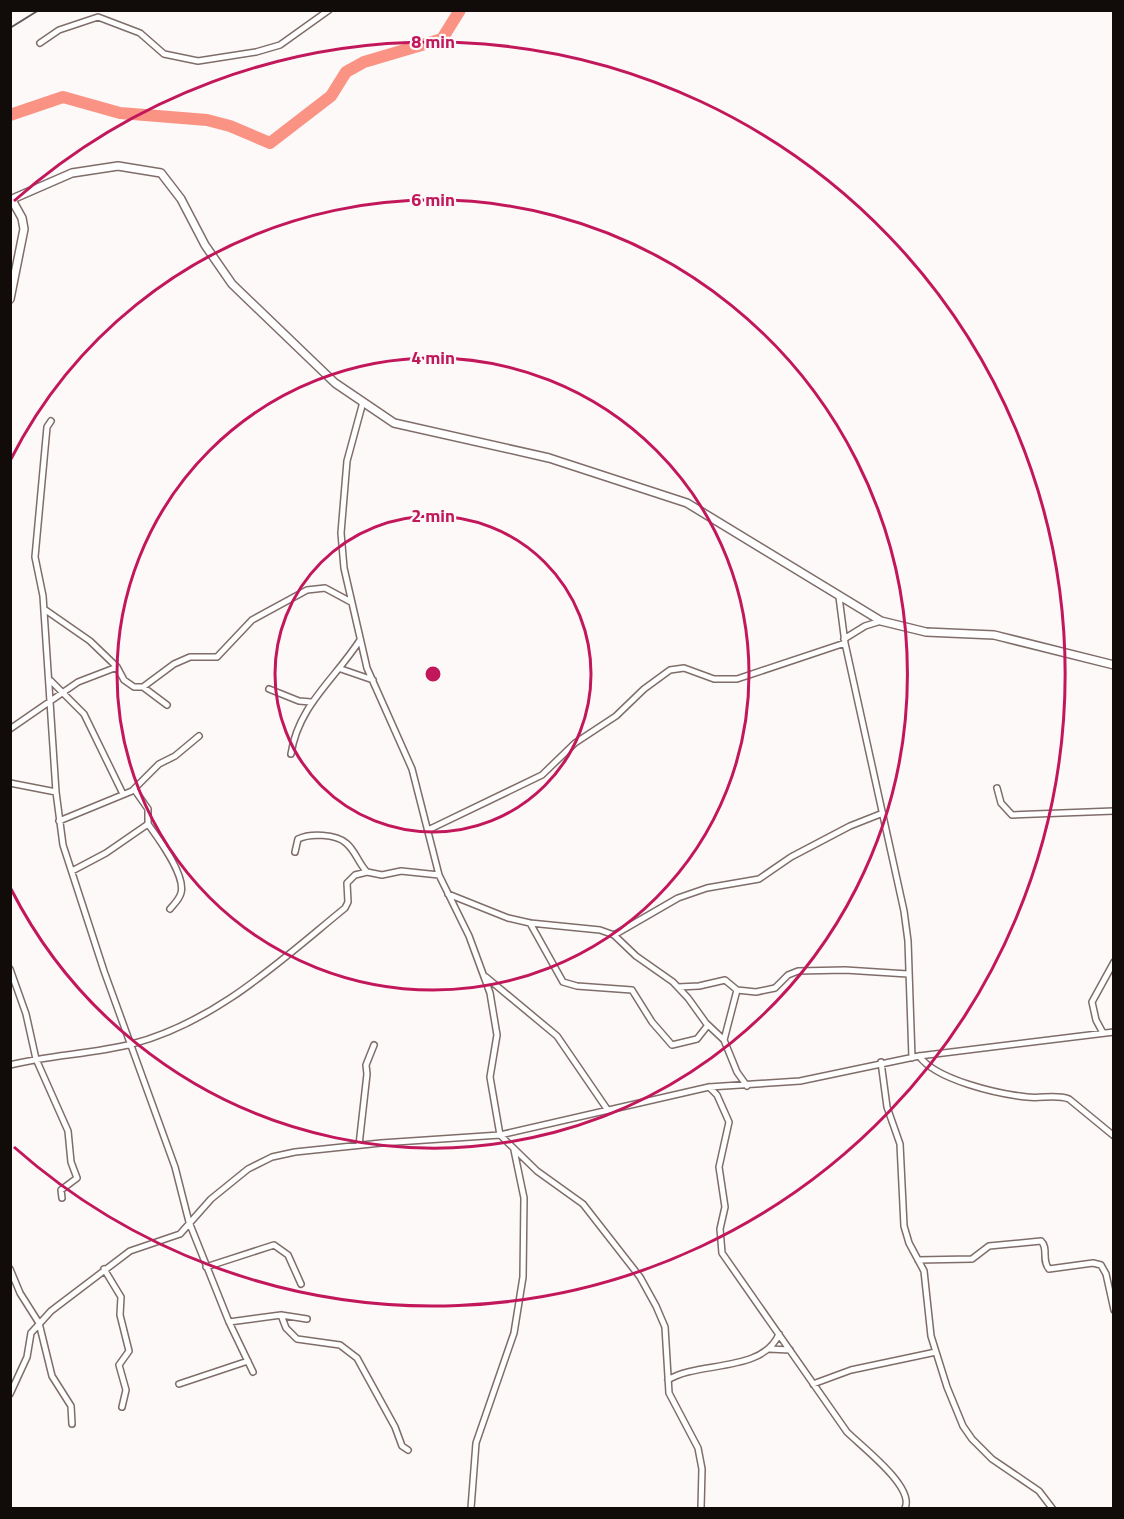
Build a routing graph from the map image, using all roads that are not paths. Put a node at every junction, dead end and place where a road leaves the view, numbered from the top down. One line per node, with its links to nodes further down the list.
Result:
1 (329, 10): 2 (street)
2 (40, 43)
3 (11, 200): 4 (street); 5 (street)
4 (10, 299)
5 (363, 402): 7 (street); 8 (street)
6 (51, 421): 9 (street)
7 (839, 597): 10 (street); 12 (street)
8 (351, 602): 11 (street); 18 (street)
9 (44, 609): 14 (street); 16 (street)
10 (882, 621): 12 (street); 13 (street)
11 (360, 640): 15 (street); 17 (street)
12 (845, 641): 33 (street); 36 (street)
13 (1113, 665)
14 (117, 667): 18 (street); 20 (street)
15 (341, 669): 17 (street); 21 (street)
16 (50, 679): 20 (street); 22 (street)
17 (374, 680): 36 (street)
18 (143, 687): 23 (street)
19 (269, 689): 21 (street)
20 (62, 695): 22 (street); 31 (street)
21 (311, 702): 26 (street)
22 (52, 703): 24 (street); 30 (street)
23 (167, 705)
24 (10, 729)
25 (199, 736): 29 (street)
26 (291, 754)
27 (12, 784): 30 (street)
28 (997, 788): 32 (street)
29 (134, 789): 31 (street); 35 (street)
30 (56, 792): 34 (street)
31 (123, 794): 34 (street)
32 (1113, 811)
33 (883, 813): 44 (street); 47 (street)
34 (59, 821): 38 (street)
35 (148, 824): 38 (street); 42 (street)
36 (428, 830): 40 (street)
37 (295, 852): 39 (street)
38 (72, 871): 55 (street)
39 (367, 872): 40 (street); 55 (street)
40 (439, 875): 41 (street)
41 (448, 894): 43 (street); 48 (street)
42 (170, 909)
43 (531, 923): 44 (street); 51 (street)
44 (614, 935): 49 (street)
45 (1113, 962): 53 (street)
46 (10, 969): 59 (street)
47 (908, 974): 50 (street); 58 (street)
48 (484, 976): 66 (street); 67 (street)
49 (678, 987): 50 (street); 51 (street)
50 (737, 990): 54 (street)
51 (708, 1025): 54 (street)
52 (1113, 1032): 53 (street)
53 (1103, 1034): 57 (street)
54 (724, 1040): 62 (street)
55 (130, 1044): 59 (street); 72 (street)
56 (374, 1045): 69 (street)
57 (920, 1056): 58 (street); 68 (street)
58 (912, 1058): 60 (street)
59 (36, 1059): 61 (street); 71 (street)
60 (881, 1062): 63 (street); 73 (street)
61 (10, 1065)
62 (737, 1072): 63 (street); 64 (street)
63 (747, 1086): 64 (street)
64 (731, 1087): 65 (street)
65 (709, 1088): 66 (street); 83 (street)
66 (607, 1109): 67 (street)
67 (500, 1135): 69 (street); 70 (street)
68 (1113, 1137)
69 (359, 1145): 72 (street)
70 (513, 1149): 88 (street); 99 (street)
71 (62, 1198)
72 (189, 1222): 74 (street); 76 (street)
73 (918, 1260): 78 (street); 86 (street)
74 (206, 1268): 77 (street); 81 (street)
75 (10, 1269): 82 (street)
76 (104, 1269): 82 (street); 95 (street)
77 (301, 1284)
78 (1113, 1310)
79 (281, 1315): 80 (street); 81 (street); 97 (street)
80 (307, 1319)
81 (229, 1322): 87 (street)
82 (39, 1323): 94 (street); 96 (street)
83 (779, 1334): 84 (street); 85 (street)
84 (768, 1349): 85 (street); 90 (street)
85 (790, 1350): 93 (street)
86 (936, 1352): 93 (street); 101 (street)
87 (248, 1361): 89 (street); 92 (street)
88 (668, 1370): 90 (street); 91 (street)
89 (253, 1372)
90 (676, 1374): 91 (street)
91 (668, 1380): 100 (street)
92 (179, 1384)
93 (813, 1384): 98 (street)
94 (10, 1394)
95 (122, 1407)
96 (72, 1424)
97 (408, 1450)
98 (906, 1508)
99 (471, 1509)
100 (701, 1509)
101 (1052, 1509)

